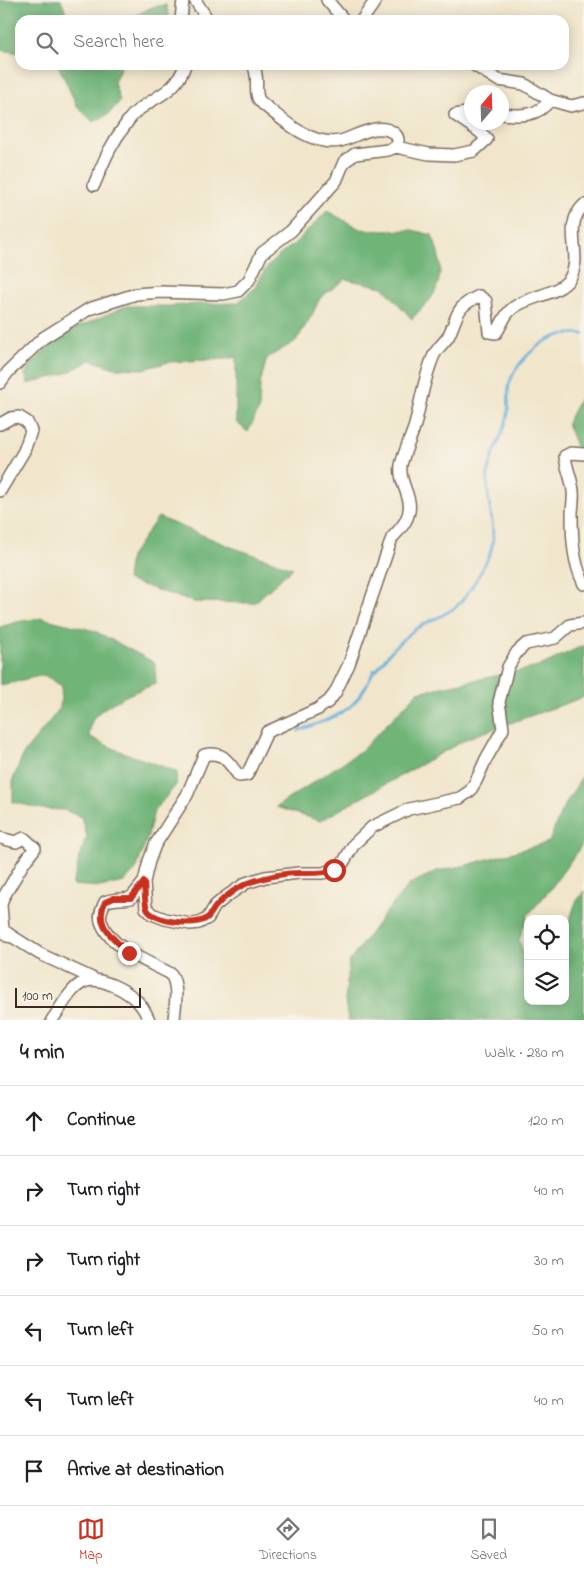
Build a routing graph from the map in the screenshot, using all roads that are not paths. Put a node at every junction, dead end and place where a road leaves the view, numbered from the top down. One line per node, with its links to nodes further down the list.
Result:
1 (183, 0): 5 (street)
2 (195, 0): 6 (street)
3 (327, 0): 7 (street)
4 (376, 0): 8 (street)
5 (181, 15)
6 (205, 15)
7 (340, 15)
8 (366, 15)
9 (184, 70): 19 (street)
10 (255, 70): 18 (street)
11 (482, 70): 12 (street)
12 (550, 100): 13 (street); 15 (street)
13 (584, 103)
14 (464, 113): 16 (street)
15 (509, 114)
16 (464, 121)
17 (477, 130): 18 (street)
18 (396, 147): 21 (street)
19 (94, 185)
20 (584, 205): 28 (street)
21 (0, 383)
22 (0, 424): 24 (street)
23 (584, 454): 25 (street)
24 (0, 491)
25 (584, 584)
26 (584, 622): 28 (street)
27 (0, 838): 30 (street)
28 (144, 882): 34 (street)
29 (0, 934): 30 (street)
30 (13, 938): 31 (street)
31 (94, 980): 32 (street); 33 (street)
32 (52, 1020)
33 (149, 1020)
34 (174, 1020)

